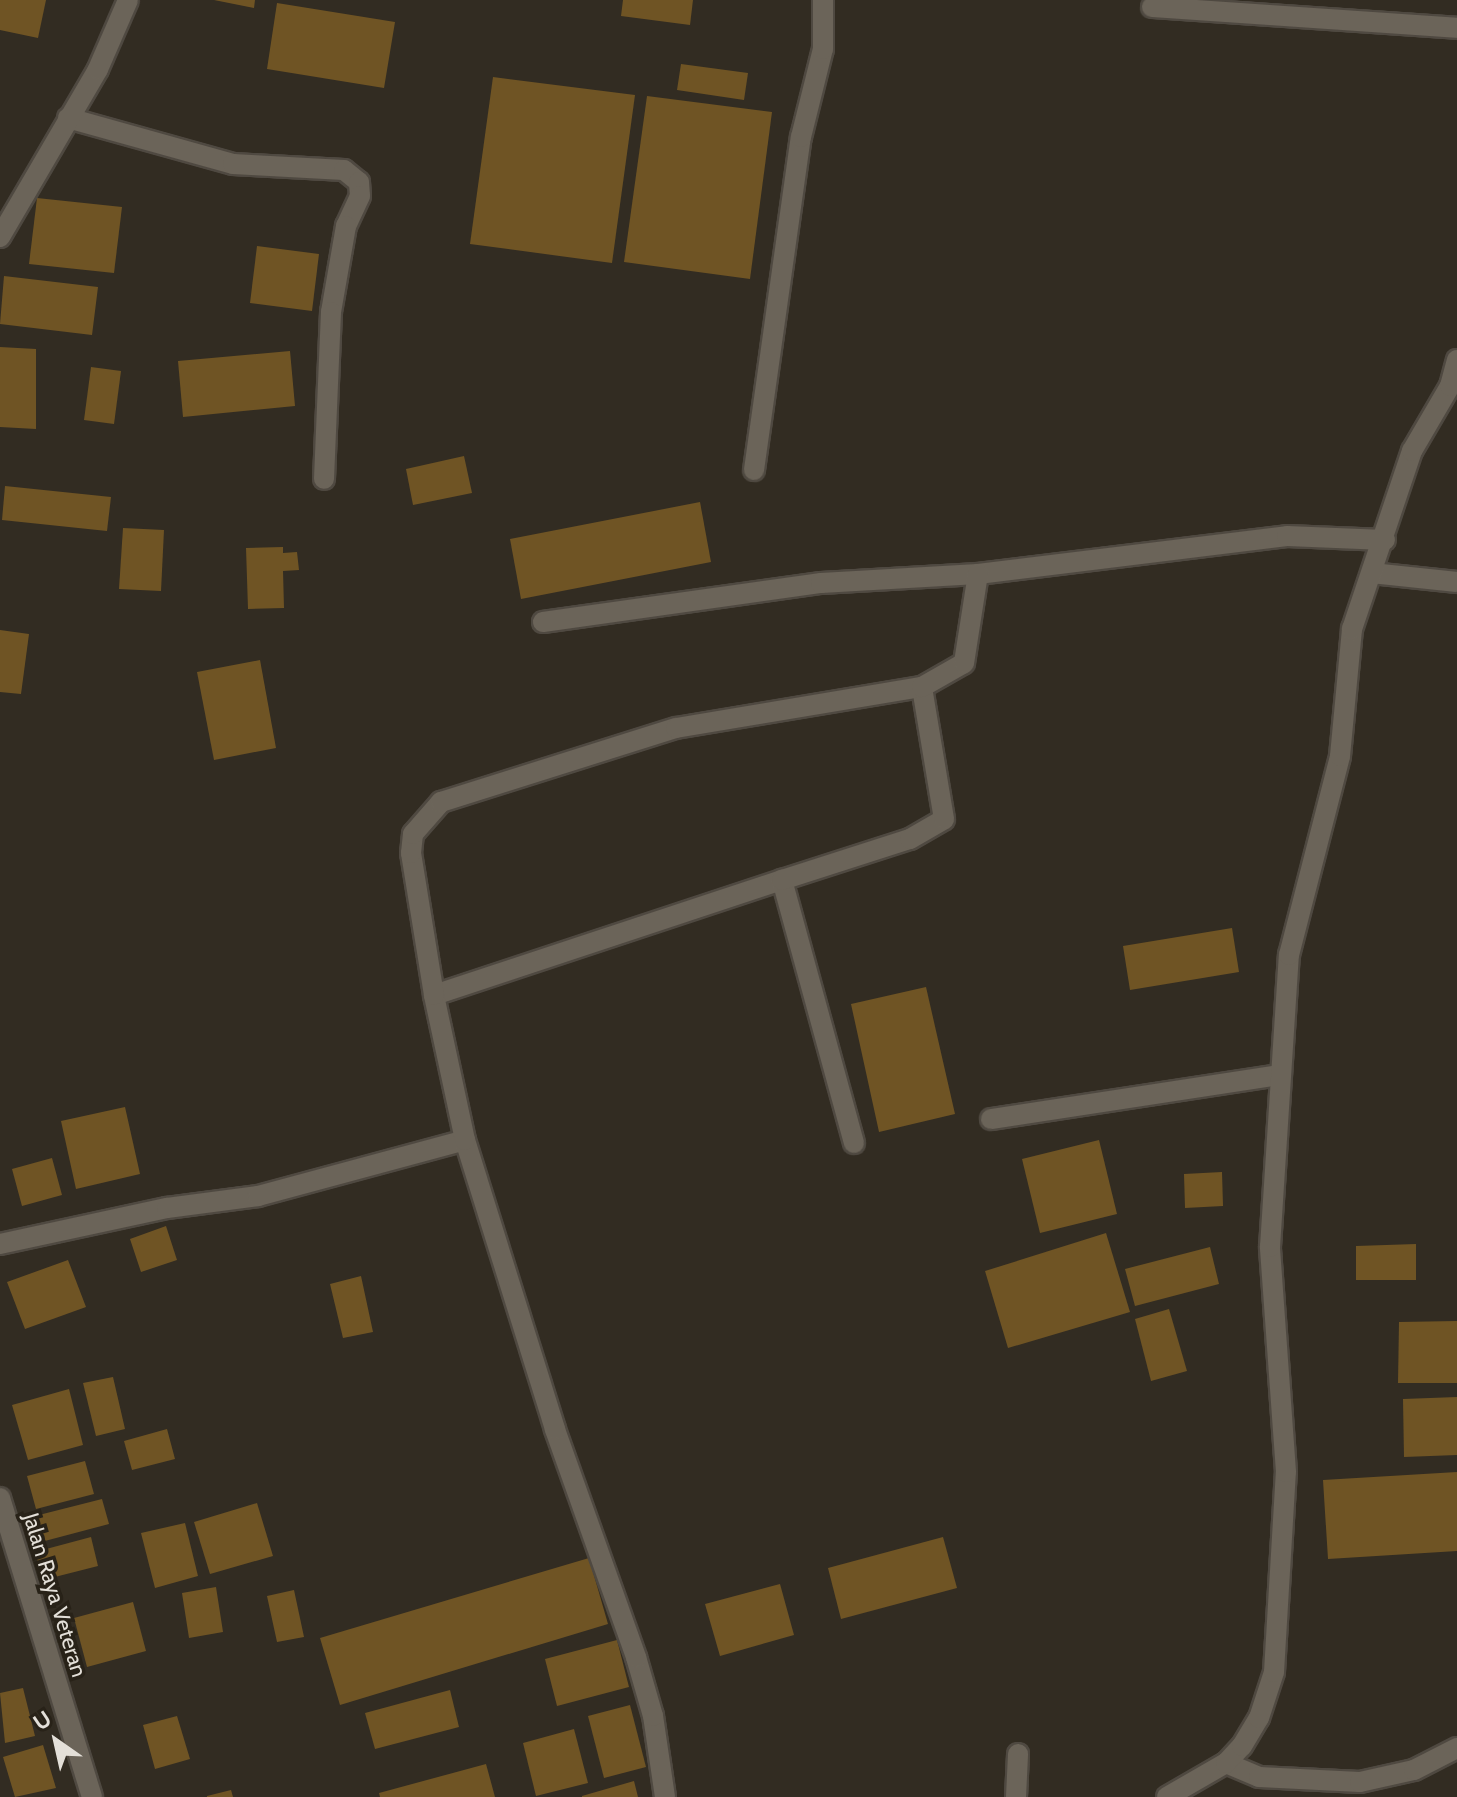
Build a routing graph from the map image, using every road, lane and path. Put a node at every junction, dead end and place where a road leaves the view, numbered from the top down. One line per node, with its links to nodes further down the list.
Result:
1 (128, 0): 5 (street)
2 (823, 0): 8 (street)
3 (1152, 7): 4 (street)
4 (1457, 28)
5 (68, 118): 6 (street); 9 (street)
6 (0, 237)
7 (1457, 360): 10 (street)
8 (754, 470)
9 (324, 479)
10 (1385, 540): 11 (street); 12 (street)
11 (1372, 573): 13 (street); 18 (street)
12 (978, 574): 14 (street); 15 (street)
13 (1457, 582)
14 (543, 622)
15 (922, 687): 16 (street); 17 (street)
16 (782, 880): 17 (street); 21 (street)
17 (434, 995): 20 (street)
18 (1269, 1077): 19 (street); 26 (street)
19 (991, 1119)
20 (465, 1140): 22 (street); 28 (street)
21 (854, 1143)
22 (0, 1244)
23 (0, 1498): 27 (street, Jalan Raya Veteran)
24 (1457, 1748): 26 (street)
25 (1018, 1754): 29 (street)
26 (1226, 1763): 30 (street)
27 (92, 1797)
28 (665, 1797)
29 (1016, 1797)
30 (1167, 1797)

